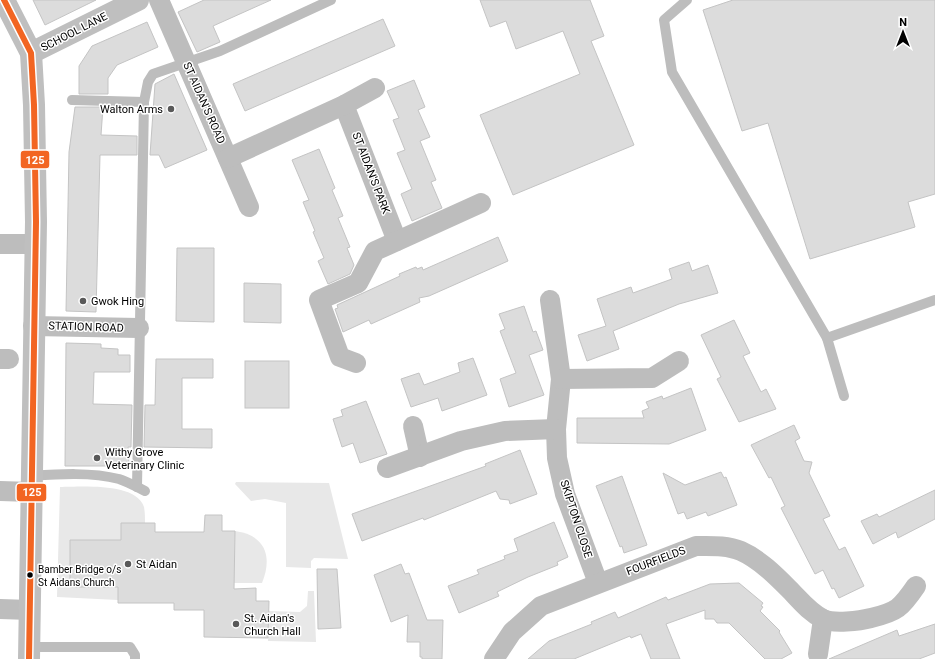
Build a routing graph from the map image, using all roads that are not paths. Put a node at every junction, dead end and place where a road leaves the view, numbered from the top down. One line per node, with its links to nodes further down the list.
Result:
1 (4, 0): 6 (main road)
2 (138, 0): 6 (main road, SCHOOL LANE)
3 (159, 0): 7 (street, ST AIDAN'S ROAD)
4 (331, 0): 7 (lane)
5 (687, 0): 22 (lane)
6 (31, 53): 17 (main road, STATION ROAD)
7 (186, 64): 10 (lane); 12 (street, ST AIDAN'S ROAD)
8 (375, 88): 11 (street)
9 (72, 100): 10 (lane)
10 (144, 102): 21 (lane)
11 (344, 105): 12 (street); 15 (street, ST AIDAN'S PARK)
12 (228, 158): 14 (street, ST AIDAN'S ROAD)
13 (481, 203): 15 (street)
14 (249, 207)
15 (397, 241): 24 (street)
16 (0, 244): 17 (street)
17 (35, 244): 20 (main road, STATION ROAD)
18 (550, 300): 25 (street, SKIPTON CLOSE)
19 (935, 300): 22 (lane)
20 (33, 326): 21 (street, STATION ROAD); 31 (main road, STATION ROAD)
21 (139, 328): 31 (lane)
22 (827, 338): 26 (lane)
23 (679, 361): 25 (street)
24 (356, 363)
25 (561, 379): 28 (street, SKIPTON CLOSE)
26 (844, 396)
27 (413, 426): 29 (street)
28 (556, 429): 29 (street); 33 (street, SKIPTON CLOSE)
29 (420, 457): 30 (street)
30 (387, 468)
31 (31, 484): 32 (street); 36 (main road, STATION ROAD)
32 (0, 491)
33 (598, 583): 37 (street, FOURFIELDS); 41 (street, FOURFIELDS)
34 (916, 586): 37 (street, FOURFIELDS)
35 (0, 609): 36 (street)
36 (30, 610): 38 (main road, STATION ROAD)
37 (824, 619): 39 (street)
38 (29, 653): 40 (lane)
39 (818, 654)
40 (135, 659)
41 (494, 659)

